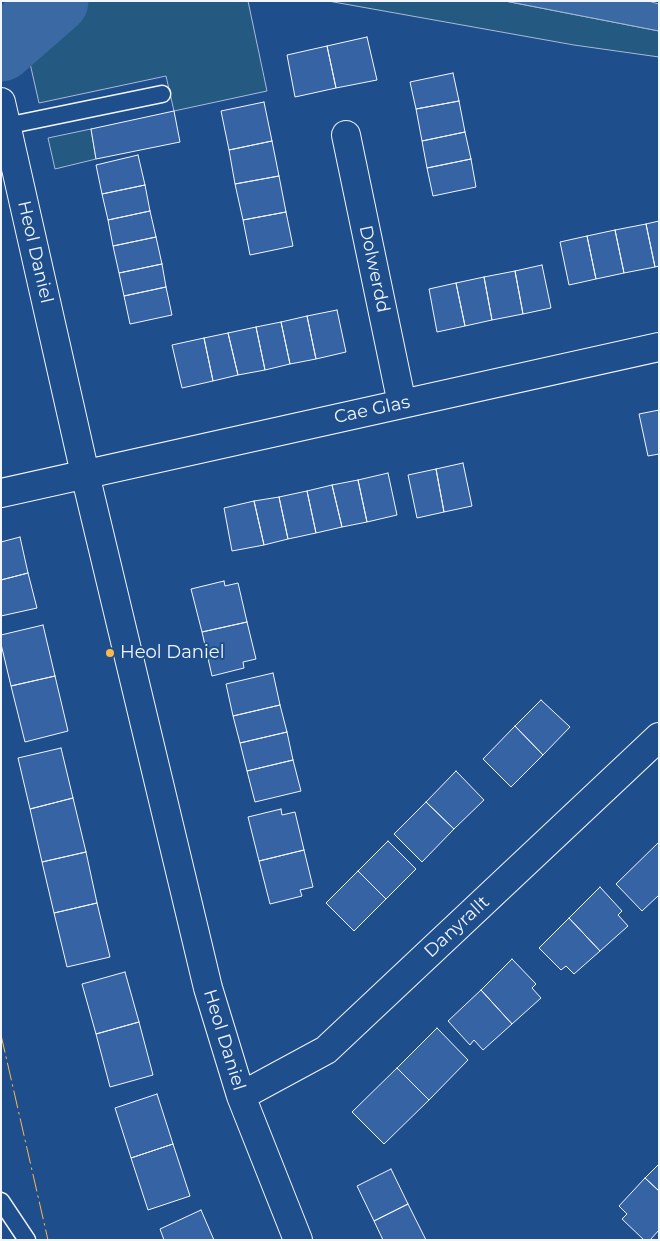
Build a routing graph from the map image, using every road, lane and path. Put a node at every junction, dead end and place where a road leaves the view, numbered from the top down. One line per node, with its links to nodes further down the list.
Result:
1 (162, 94): 2 (lane)
2 (4, 114): 6 (street, Heol Daniel)
3 (346, 135): 5 (street, Dolwerdd)
4 (659, 347): 5 (street, Cae Glas)
5 (402, 404): 6 (street, Cae Glas)
6 (85, 474): 7 (street, Cae Glas); 9 (street, Heol Daniel)
7 (1, 493)
8 (659, 738): 9 (street, Danyrallt)
9 (241, 1096): 12 (street, Heol Daniel)
10 (1, 1201): 11 (lane)
11 (27, 1240)
12 (298, 1240)

